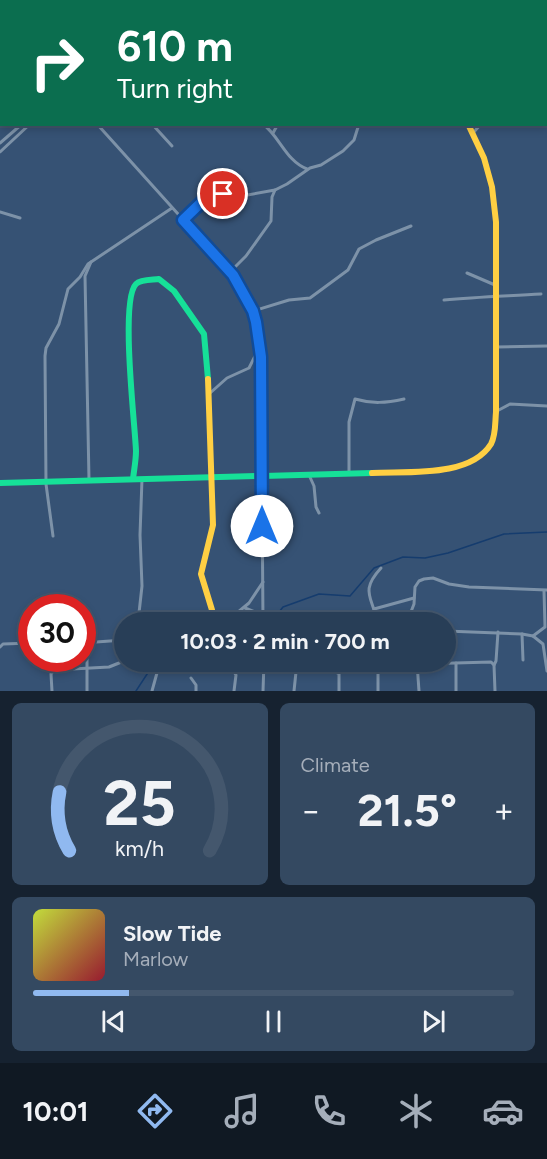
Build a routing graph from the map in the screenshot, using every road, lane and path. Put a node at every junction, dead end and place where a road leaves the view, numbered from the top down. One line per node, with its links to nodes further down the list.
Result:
1 (20, 126): 12 (street)
2 (28, 126): 14 (street)
3 (99, 126): 17 (street)
4 (154, 126): 13 (street)
5 (265, 126): 10 (street)
6 (277, 126): 10 (street)
7 (358, 126): 15 (street)
8 (469, 126): 11 (street)
9 (479, 126): 11 (street)
10 (273, 133): 15 (street)
11 (473, 133): 25 (street)
12 (0, 143)
13 (172, 146)
14 (0, 152)
15 (308, 170): 16 (street)
16 (275, 190): 20 (street); 24 (street)
17 (172, 208): 20 (street); 22 (street)
18 (0, 212): 19 (street)
19 (20, 218)
20 (183, 220): 24 (street)
21 (411, 226): 29 (street)
22 (92, 262): 43 (street); 44 (street)
23 (467, 273): 25 (street)
24 (233, 275): 29 (street)
25 (495, 285): 27 (street)
26 (541, 294): 27 (street)
27 (496, 295): 28 (street); 32 (street)
28 (444, 300)
29 (253, 311): 30 (street)
30 (260, 345): 33 (street); 39 (street)
31 (547, 346): 32 (street)
32 (496, 347): 36 (street)
33 (209, 394): 40 (street); 41 (street)
34 (404, 399): 37 (street)
35 (547, 406): 36 (street)
36 (496, 412): 37 (street)
37 (349, 473): 38 (street)
38 (309, 475): 39 (street); 46 (street)
39 (262, 476): 40 (street); 49 (street)
40 (212, 478): 42 (street); 55 (street)
41 (133, 479): 42 (street); 43 (street)
42 (142, 479): 54 (street)
43 (89, 480): 44 (street)
44 (46, 481): 45 (street); 47 (street)
45 (0, 483)
46 (319, 513)
47 (53, 536)
48 (381, 568): 53 (street)
49 (263, 582): 52 (street); 58 (street)
50 (546, 590): 51 (street); 64 (street)
51 (414, 598): 53 (street); 60 (street)
52 (245, 608): 56 (street); 57 (street)
53 (374, 609): 59 (street)
54 (139, 612)
55 (212, 612)
56 (240, 612)
57 (255, 612)
58 (263, 612)
59 (375, 612)
60 (410, 612)
61 (456, 632): 62 (street)
62 (498, 632): 63 (street); 71 (street)
63 (522, 634): 64 (street); 69 (street)
64 (533, 636): 74 (street)
65 (114, 641): 66 (street)
66 (96, 642)
67 (18, 644): 68 (street)
68 (0, 648)
69 (523, 660)
70 (456, 663): 71 (street)
71 (494, 664): 96 (street)
72 (114, 665): 73 (street)
73 (96, 668)
74 (547, 671)
75 (52, 672): 85 (street)
76 (88, 672): 86 (street)
77 (157, 672): 87 (street)
78 (234, 672): 89 (street)
79 (264, 672): 90 (street)
80 (378, 672): 93 (street)
81 (417, 672): 94 (street)
82 (456, 672): 95 (street)
83 (338, 673): 91 (street); 92 (street)
84 (191, 678): 88 (street)
85 (52, 691)
86 (87, 691)
87 (152, 691)
88 (196, 691)
89 (234, 691)
90 (263, 691)
91 (294, 691)
92 (339, 691)
93 (378, 691)
94 (418, 691)
95 (456, 691)
96 (495, 691)

